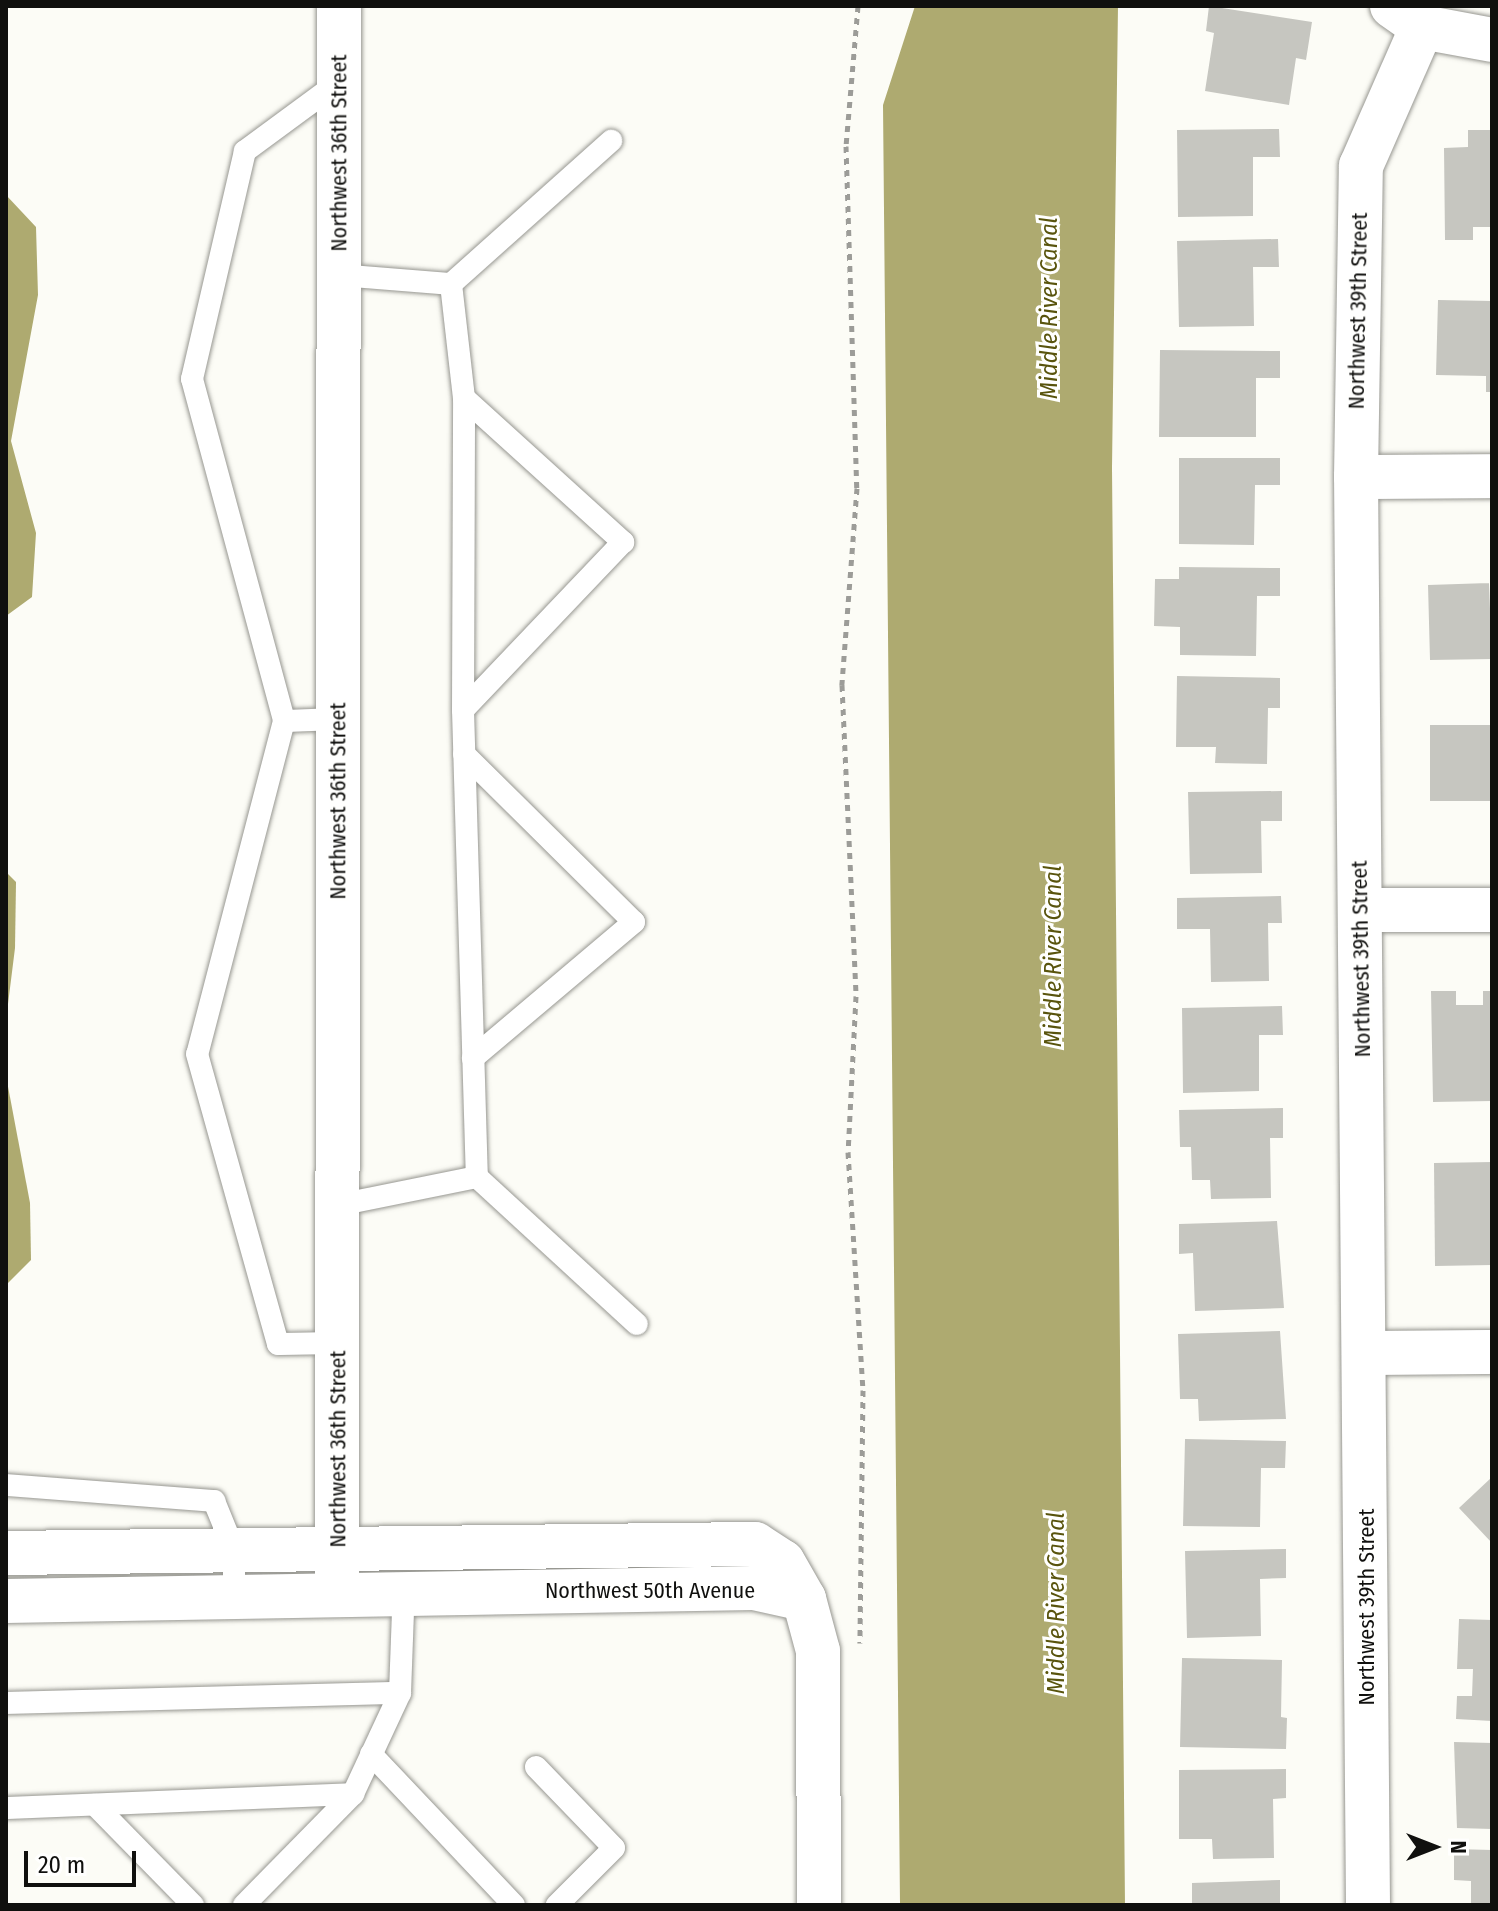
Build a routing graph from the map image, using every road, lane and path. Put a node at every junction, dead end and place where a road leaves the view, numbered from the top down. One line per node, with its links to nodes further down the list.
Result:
1 (339, 6): 5 (street, Northwest 36th Street)
2 (858, 6): 35 (path)
3 (1407, 16): 4 (street); 11 (street, Northwest 39th Street)
4 (1492, 40)
5 (339, 82): 7 (street, Northwest 36th Street); 14 (lane)
6 (611, 141): 8 (lane)
7 (339, 275): 8 (lane); 13 (street, Northwest 36th Street)
8 (451, 284): 9 (lane)
9 (464, 398): 12 (lane); 12 (lane)
10 (1492, 476): 11 (street)
11 (1356, 477): 16 (street, Northwest 39th Street)
12 (463, 710): 15 (lane)
13 (339, 719): 14 (lane); 20 (street, Northwest 36th Street)
14 (284, 721): 22 (lane)
15 (464, 754): 18 (lane); 18 (lane)
16 (1360, 910): 17 (street); 24 (street, Northwest 39th Street)
17 (1492, 910)
18 (473, 1058): 19 (lane)
19 (477, 1177): 20 (lane); 21 (lane)
20 (338, 1205): 22 (street, Northwest 36th Street)
21 (637, 1324)
22 (338, 1343): 26 (street, Northwest 36th Street)
23 (1492, 1352): 24 (street)
24 (1366, 1353): 48 (street, Northwest 39th Street)
25 (6, 1485): 28 (lane)
26 (338, 1549): 27 (street, Northwest 50th Avenue); 28 (street, Northwest 50th Avenue); 31 (street, Northwest 36th Street)
27 (403, 1549): 30 (lane); 33 (street, Northwest 50th Avenue)
28 (234, 1550): 29 (street, Northwest 50th Avenue); 32 (lane)
29 (6, 1553)
30 (405, 1594): 31 (street, Northwest 50th Avenue); 33 (street, Northwest 50th Avenue); 36 (lane)
31 (337, 1595): 32 (street, Northwest 50th Avenue)
32 (234, 1597): 34 (street, Northwest 50th Avenue)
33 (804, 1599): 47 (street)
34 (6, 1601)
35 (860, 1660)
36 (400, 1693): 37 (lane); 38 (lane)
37 (6, 1703)
38 (371, 1754): 40 (lane); 45 (lane)
39 (536, 1767): 46 (lane)
40 (353, 1794): 41 (lane); 44 (lane)
41 (95, 1805): 42 (lane); 43 (lane)
42 (6, 1808)
43 (193, 1905)
44 (244, 1905)
45 (514, 1905)
46 (557, 1905)
47 (819, 1905)
48 (1368, 1905)

